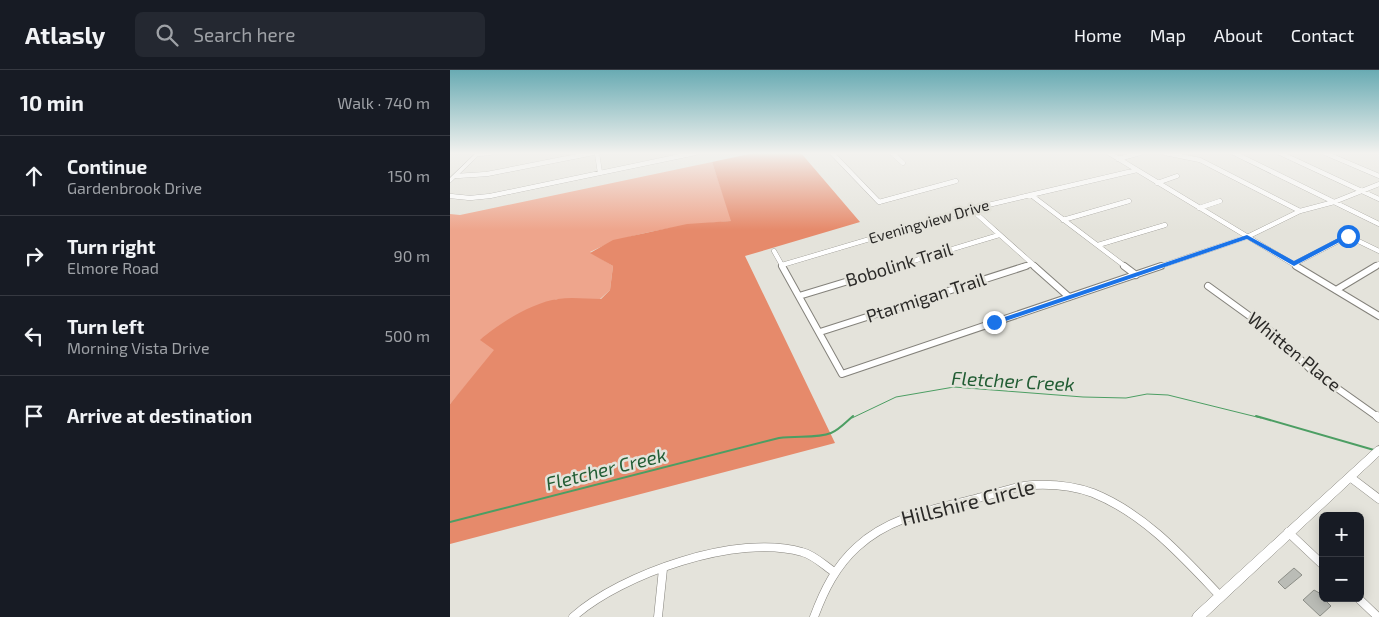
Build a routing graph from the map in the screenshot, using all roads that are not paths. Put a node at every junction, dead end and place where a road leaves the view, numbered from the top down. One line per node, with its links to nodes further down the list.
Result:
1 (573, 179): 14 (street)
2 (855, 179): 9 (street)
3 (1101, 179): 13 (street, Eveningview Drive)
4 (1151, 179): 10 (street)
5 (1169, 179): 10 (street)
6 (1236, 179): 21 (street)
7 (1286, 179): 18 (street)
8 (1335, 179): 12 (street)
9 (956, 181)
10 (1157, 182): 19 (street)
11 (1379, 184): 12 (street)
12 (1362, 191): 15 (street); 18 (street)
13 (1031, 195): 20 (street, Eveningview Drive); 22 (street)
14 (450, 196)
15 (1379, 198)
16 (1129, 201): 22 (street)
17 (1220, 201): 19 (street)
18 (1334, 202): 21 (street); 24 (street)
19 (1199, 208): 27 (street)
20 (971, 209): 25 (street); 34 (street, Eveningview Drive)
21 (1300, 212): 27 (street)
22 (1063, 220): 28 (street)
23 (1166, 224): 28 (street)
24 (1379, 224)
25 (1000, 235): 31 (street); 38 (street, Bobolink Trail)
26 (1348, 236): 30 (street); 32 (street)
27 (1247, 237): 32 (street); 35 (street)
28 (1098, 245): 35 (street)
29 (774, 251): 34 (street)
30 (1379, 251)
31 (1032, 264): 39 (street); 41 (street, Ptarmigan Trail)
32 (1294, 264): 37 (street)
33 (1379, 264): 37 (street)
34 (782, 265): 38 (street)
35 (1136, 274): 39 (street)
36 (1208, 286): 42 (street, Whitten Place)
37 (1336, 290): 40 (street)
38 (799, 296): 41 (street)
39 (1069, 297): 41 (street)
40 (1379, 316)
41 (820, 332)
42 (1379, 418)
43 (1379, 450): 44 (main road)
44 (1350, 478): 45 (street); 46 (main road)
45 (1379, 500)
46 (1288, 532): 47 (street); 50 (main road)
47 (1319, 561)
48 (663, 569): 49 (street); 52 (street); 53 (street)
49 (834, 572): 50 (street, Hillshire Circle); 54 (street, Hillshire Circle)
50 (1221, 598): 55 (main road)
51 (1362, 602): 56 (street)
52 (573, 617)
53 (658, 617)
54 (814, 617)
55 (1198, 617)
56 (1378, 617)

